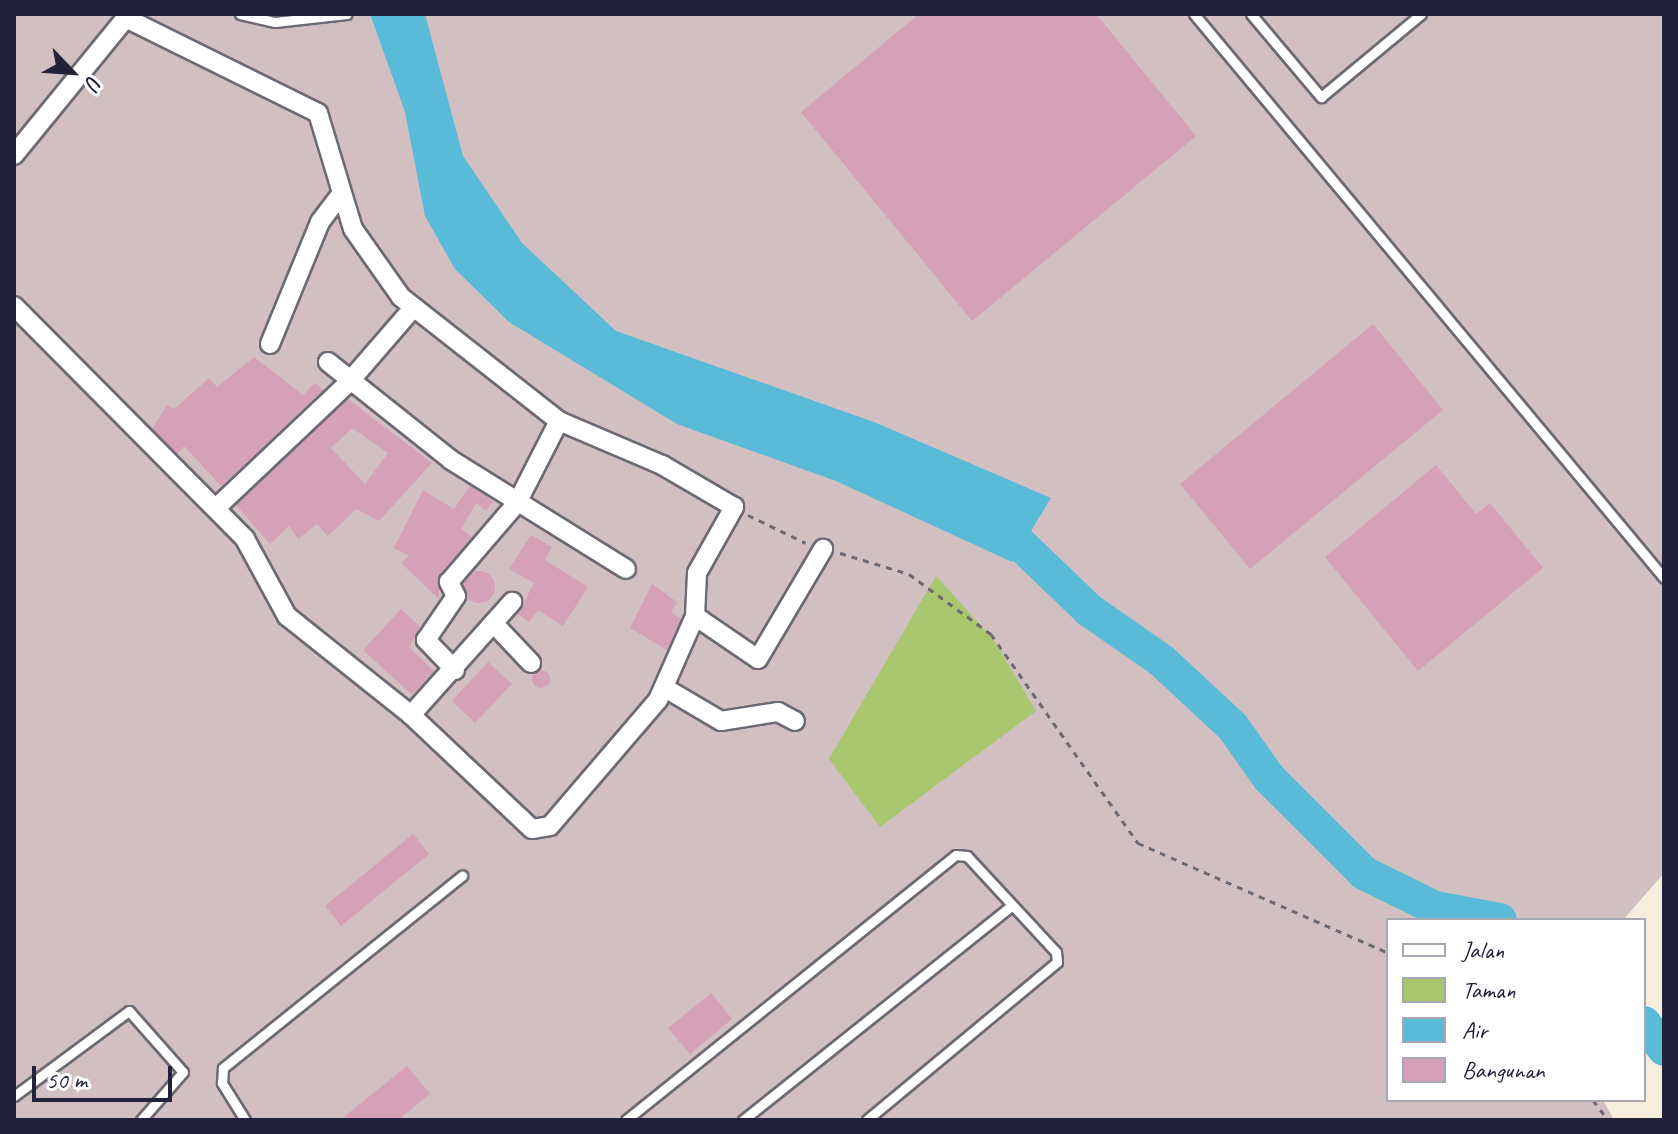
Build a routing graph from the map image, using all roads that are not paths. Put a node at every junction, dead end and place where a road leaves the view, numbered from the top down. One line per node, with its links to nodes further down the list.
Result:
1 (240, 14): 2 (lane)
2 (347, 14)
3 (1194, 14): 19 (lane)
4 (1251, 14): 5 (lane)
5 (1421, 14)
6 (129, 17): 7 (street); 8 (street)
7 (14, 155)
8 (340, 195): 10 (street); 11 (street)
9 (14, 306): 16 (street)
10 (414, 307): 13 (street); 14 (street)
11 (270, 344)
12 (328, 362): 13 (street)
13 (349, 382): 15 (street); 16 (street)
14 (559, 421): 15 (street); 21 (street)
15 (517, 503): 18 (street); 24 (street)
16 (217, 507): 26 (street)
17 (823, 549): 21 (street)
18 (626, 569)
19 (1664, 578)
20 (512, 602): 22 (street)
21 (695, 616): 25 (street)
22 (496, 626): 23 (street); 24 (street)
23 (531, 663)
24 (455, 670): 26 (street)
25 (665, 688): 26 (street); 27 (street)
26 (411, 715)
27 (795, 721)
28 (462, 876): 32 (lane)
29 (1012, 905): 33 (lane); 34 (lane); 35 (lane)
30 (14, 1096): 31 (lane)
31 (141, 1120)
32 (245, 1120)
33 (626, 1120)
34 (743, 1120)
35 (867, 1120)

